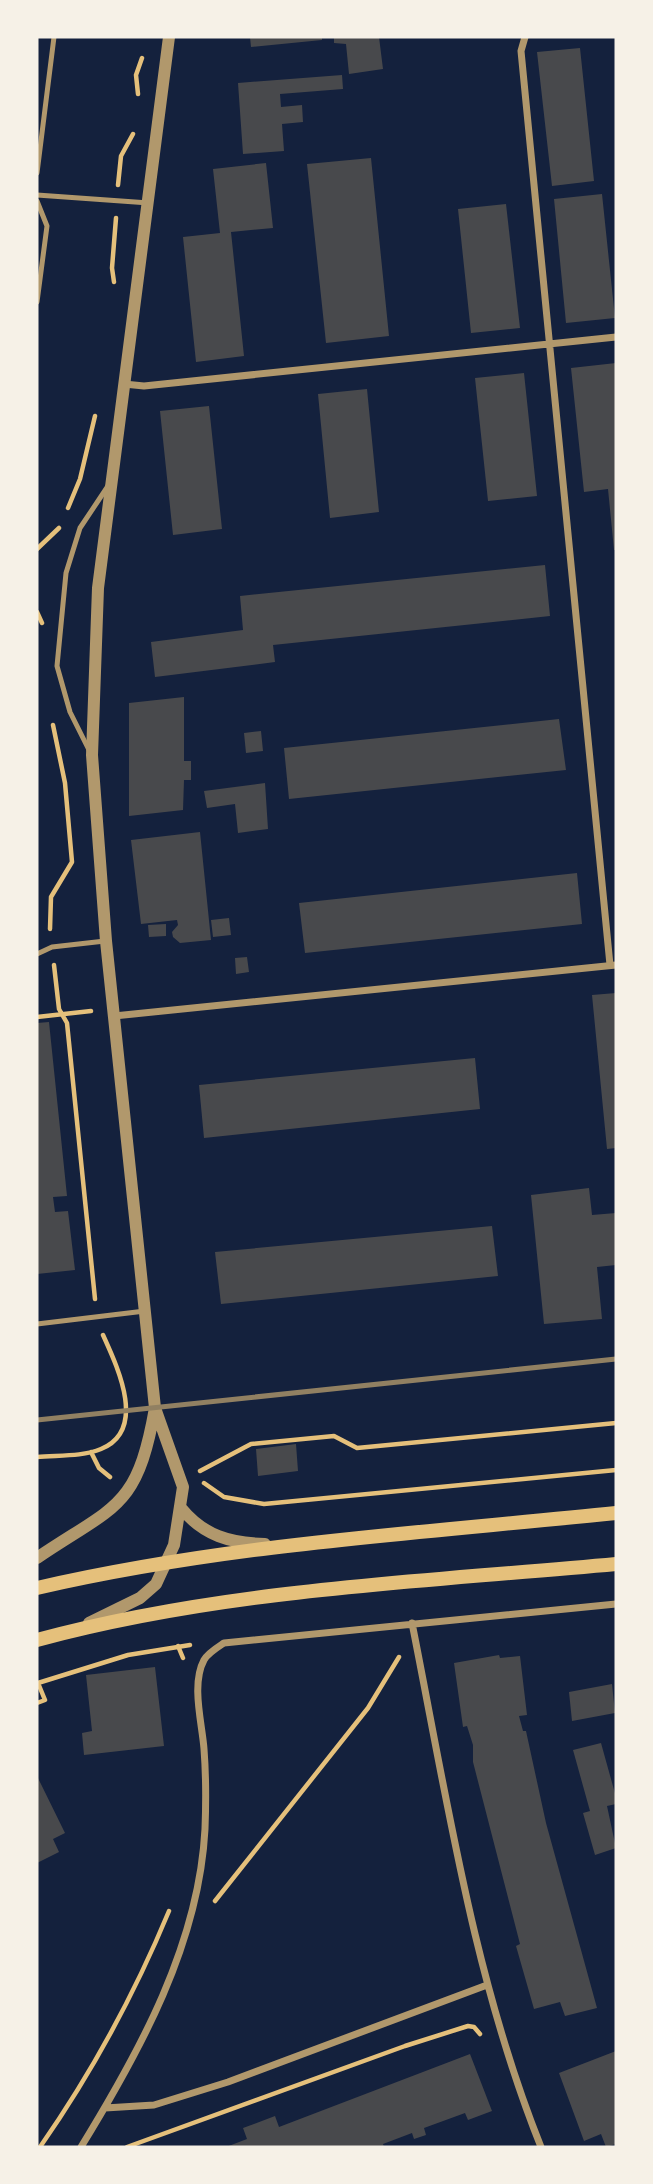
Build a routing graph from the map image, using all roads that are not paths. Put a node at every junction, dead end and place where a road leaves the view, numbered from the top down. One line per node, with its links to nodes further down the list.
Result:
1 (54, 37): 4 (lane)
2 (169, 37): 7 (street)
3 (526, 37): 10 (street)
4 (37, 173)
5 (37, 195): 7 (lane)
6 (37, 201): 8 (lane)
7 (149, 203): 11 (street)
8 (37, 302)
9 (616, 337): 10 (street)
10 (548, 344): 11 (street); 16 (street)
11 (124, 384): 12 (street)
12 (111, 481): 13 (street); 13 (lane)
13 (92, 755): 14 (street)
14 (106, 941): 15 (lane); 17 (street)
15 (37, 954)
16 (613, 965): 17 (street)
17 (114, 1016): 18 (street)
18 (145, 1311): 19 (lane); 20 (street)
19 (37, 1324)
20 (155, 1408): 21 (street); 24 (street)
21 (181, 1508): 23 (street); 25 (street)
22 (616, 1513): 23 (main road)
23 (304, 1545): 25 (main road)
24 (37, 1558)
25 (166, 1561): 27 (main road); 30 (street)
26 (616, 1564): 30 (main road)
27 (37, 1588)
28 (616, 1604): 29 (street)
29 (412, 1622): 32 (street); 33 (street)
30 (73, 1630): 31 (main road)
31 (37, 1640)
32 (487, 1985): 33 (street); 35 (street)
33 (105, 2108): 34 (street)
34 (81, 2147)
35 (541, 2147)

